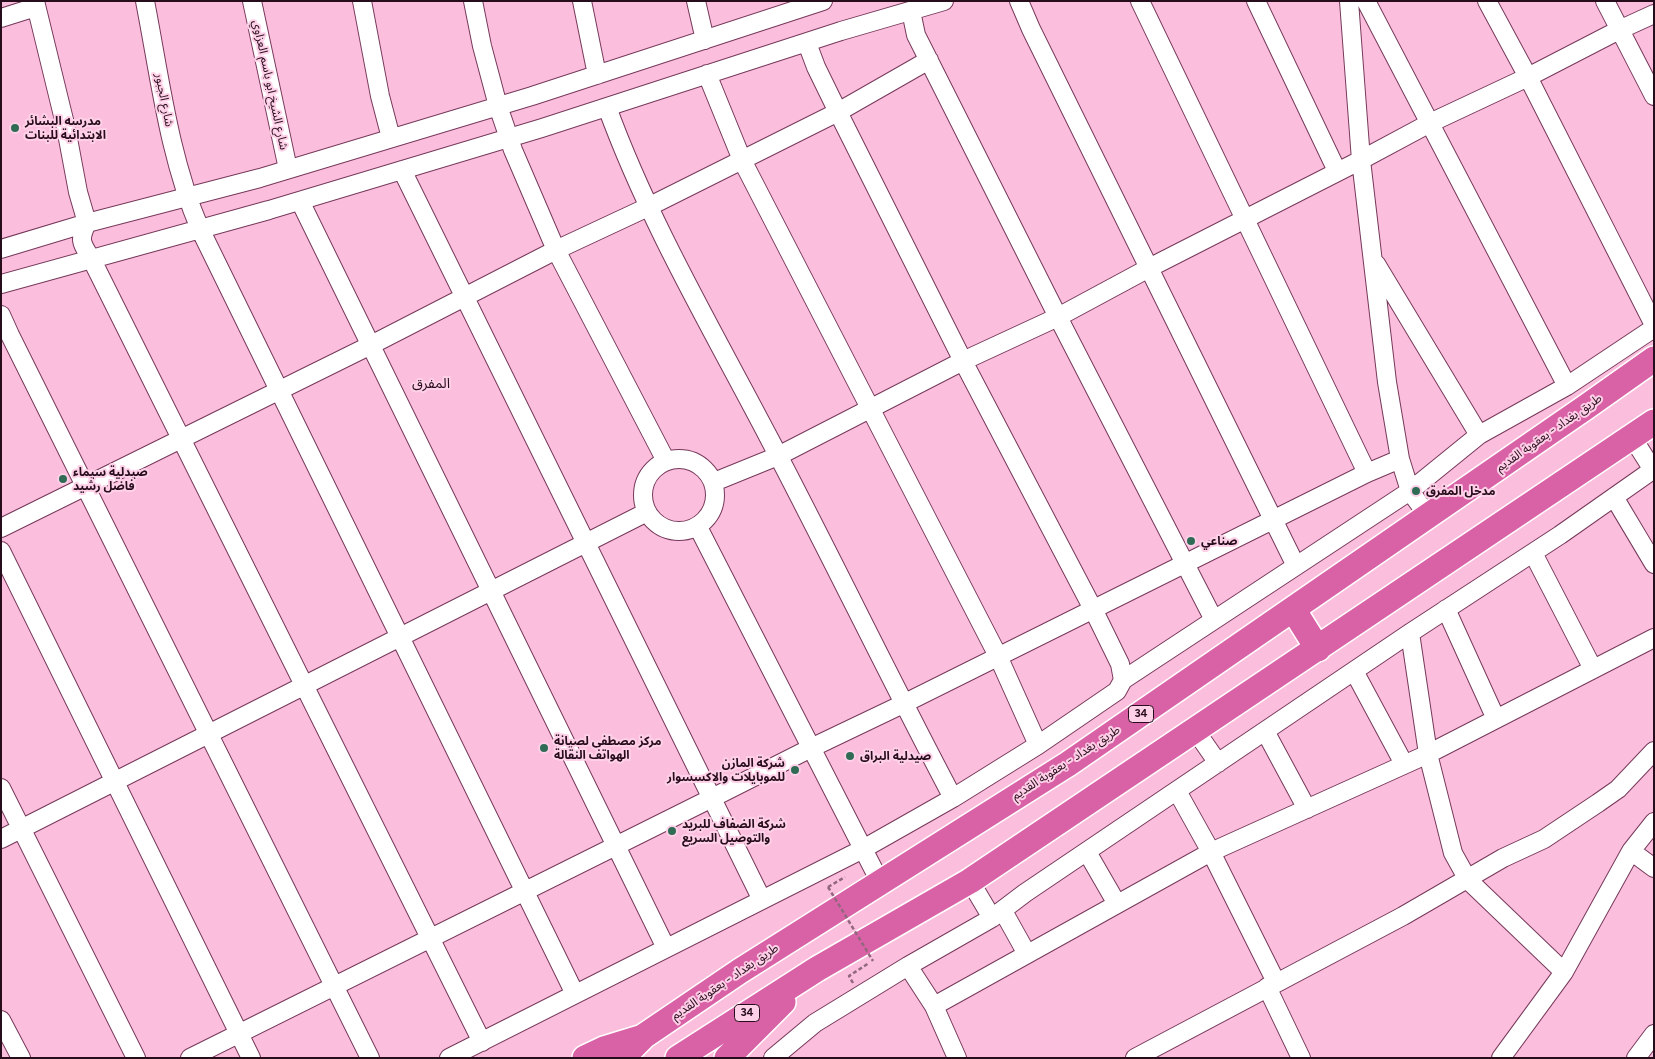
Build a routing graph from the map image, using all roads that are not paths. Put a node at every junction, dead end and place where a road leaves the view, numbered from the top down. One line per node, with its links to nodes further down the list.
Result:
1 (145, 1): 40 (street, شارع الجبور)
2 (252, 1): 37 (street, شارع الشيخ ابو باسم العزاوي)
3 (362, 1): 33 (street)
4 (474, 1): 29 (street)
5 (582, 1): 25 (street)
6 (696, 1): 22 (street)
7 (824, 1): 17 (street)
8 (944, 1): 18 (street)
9 (1019, 1): 50 (street)
10 (1140, 1): 43 (street)
11 (1256, 1): 39 (street)
12 (1349, 1): 36 (street)
13 (1366, 1): 32 (street)
14 (1487, 1): 27 (street)
15 (1605, 1): 21 (street)
16 (35, 4): 20 (street); 44 (street)
17 (805, 5): 22 (street)
18 (911, 12): 23 (street); 24 (street)
19 (1654, 14): 21 (street)
20 (1, 18)
21 (1619, 30): 27 (street); 28 (street)
22 (705, 40): 25 (street)
23 (807, 43): 26 (street); 31 (street)
24 (929, 60): 31 (street); 54 (street)
25 (597, 74): 29 (street)
26 (707, 74): 30 (street); 35 (street)
27 (1528, 77): 32 (street); 55 (street)
28 (1654, 96)
29 (498, 106): 33 (street); 34 (street)
30 (607, 106): 34 (street); 42 (street)
31 (838, 112): 35 (street); 58 (street)
32 (1430, 123): 36 (street); 59 (street)
33 (391, 138): 37 (street)
34 (509, 138): 38 (street); 47 (street)
35 (742, 160): 42 (street); 61 (street)
36 (1361, 160): 39 (street); 48 (street)
37 (288, 169): 40 (street)
38 (402, 170): 41 (street); 52 (street)
39 (1337, 171): 43 (street)
40 (186, 198): 44 (street); 45 (street, شارع الجبور)
41 (300, 201): 45 (street); 56 (street)
42 (648, 207): 47 (street); 66 (street)
43 (1244, 219): 50 (street); 70 (street)
44 (87, 224): 46 (street); 49 (street)
45 (200, 229): 49 (street); 60 (street, شارع الجبور)
46 (1, 249)
47 (556, 250): 52 (street); 68 (street)
48 (1374, 259): 63 (street); 67 (street)
49 (92, 260): 51 (street); 65 (street)
50 (1149, 268): 54 (street); 77 (street)
51 (1, 284)
52 (465, 297): 56 (street); 80 (street)
53 (1, 315): 72 (street)
54 (1058, 317): 58 (street); 83 (street)
55 (1654, 326): 59 (street)
56 (371, 346): 60 (street); 86 (street)
57 (1654, 359): 76 (highway, طريق بغداد - بعقوبة القديم / 34)
58 (963, 361): 61 (street); 87 (street)
59 (1567, 386): 63 (street)
60 (279, 390): 65 (street); 92 (street, شارع الجبور)
61 (870, 408): 66 (street); 95 (street)
62 (1654, 422): 64 (highway, 34)
63 (1479, 435): 73 (street)
64 (1632, 437): 69 (street); 94 (highway, 34)
65 (181, 439): 72 (street); 99 (street)
66 (778, 456): 71 (street); 100 (street)
67 (1400, 459): 70 (street); 73 (street)
68 (666, 461): 71 (street); 75 (street)
69 (1654, 469): 74 (street)
70 (1367, 473): 77 (street)
71 (714, 482): 78 (street)
72 (85, 486): 79 (street); 104 (street)
73 (1410, 491): 76 (street); 85 (street)
74 (1614, 497): 82 (street); 84 (street)
75 (647, 512): 78 (street); 80 (street)
76 (1428, 516): 88 (highway, طريق بغداد - بعقوبة القديم / 34)
77 (1273, 520): 83 (street); 85 (street)
78 (698, 527): 106 (street)
79 (1, 528)
80 (586, 543): 86 (street); 114 (street)
81 (1, 551): 111 (street)
82 (1533, 553): 89 (street); 96 (street)
83 (1186, 564): 87 (street); 90 (street)
84 (1654, 564)
85 (1296, 566): 90 (street)
86 (491, 591): 92 (street); 120 (street)
87 (1094, 609): 95 (street); 98 (street)
88 (1293, 609): 94 (highway); 128 (highway, طريق بغداد - بعقوبة القديم / 34)
89 (1446, 610): 91 (street); 101 (street)
90 (1214, 620): 98 (street)
91 (1410, 633): 97 (street); 108 (street)
92 (400, 637): 99 (street); 129 (street, شارع الجبور)
93 (1654, 638): 96 (street)
94 (1318, 648): 102 (highway, 34)
95 (998, 656): 100 (street); 105 (street)
96 (1593, 669): 101 (street)
97 (1354, 670): 103 (street); 110 (street)
98 (1123, 680): 105 (street)
99 (304, 686): 104 (street); 133 (street)
100 (903, 704): 106 (street); 115 (street)
101 (1496, 719): 108 (street)
102 (1195, 730): 109 (street); 127 (highway, 34)
103 (1265, 731): 109 (street); 116 (street)
104 (208, 734): 111 (street); 140 (street)
105 (1038, 745): 115 (street)
106 (811, 748): 114 (street); 121 (street)
107 (1654, 751): 126 (street)
108 (1428, 754): 110 (street); 126 (street)
109 (1218, 763): 113 (street)
110 (1404, 764): 116 (street)
111 (115, 781): 118 (street); 144 (street)
112 (1, 788): 118 (street)
113 (1177, 791): 123 (street); 124 (street)
114 (712, 798): 120 (street); 130 (street)
115 (953, 798): 121 (street)
116 (1306, 809): 124 (street)
117 (1654, 822): 122 (street)
118 (21, 828): 119 (street); 149 (street)
119 (1, 839)
120 (616, 846): 129 (street); 134 (street)
121 (863, 849): 128 (street); 130 (street)
122 (1631, 851): 125 (street); 138 (street)
123 (1087, 852): 131 (street); 132 (street)
124 (1210, 852): 131 (street); 139 (street)
125 (1654, 868)
126 (1468, 880): 138 (street); 139 (street)
127 (970, 881): 132 (street); 137 (highway, 34)
128 (880, 882): 146 (highway, طريق بغداد - بعقوبة القديم / 34)
129 (525, 892): 133 (street); 141 (street, شارع الجبور)
130 (762, 900): 134 (street)
131 (1118, 904): 135 (street)
132 (998, 914): 135 (street); 136 (street)
133 (430, 938): 140 (street); 147 (street)
134 (666, 948): 141 (street)
135 (1027, 954): 142 (street)
136 (908, 966): 142 (street); 158 (street)
137 (817, 969): 156 (highway, 34); 157 (highway)
138 (1564, 972): 162 (street)
139 (1272, 985): 160 (street); 161 (street)
140 (334, 986): 144 (street); 152 (street)
141 (575, 994): 147 (street)
142 (934, 1006): 159 (street)
143 (1, 1020): 148 (street)
144 (239, 1033): 150 (street); 151 (street)
145 (1654, 1034): 163 (street)
146 (644, 1036): 154 (highway); 155 (highway, طريق بغداد - بعقوبة القديم / 34)
147 (482, 1042): 153 (street)
148 (21, 1058)
149 (136, 1058)
150 (190, 1058)
151 (251, 1058)
152 (370, 1058)
153 (449, 1058)
154 (586, 1058)
155 (622, 1058)
156 (678, 1058)
157 (727, 1058)
158 (774, 1058)
159 (957, 1058)
160 (1135, 1058)
161 (1301, 1058)
162 (1501, 1058)
163 (1636, 1058)

